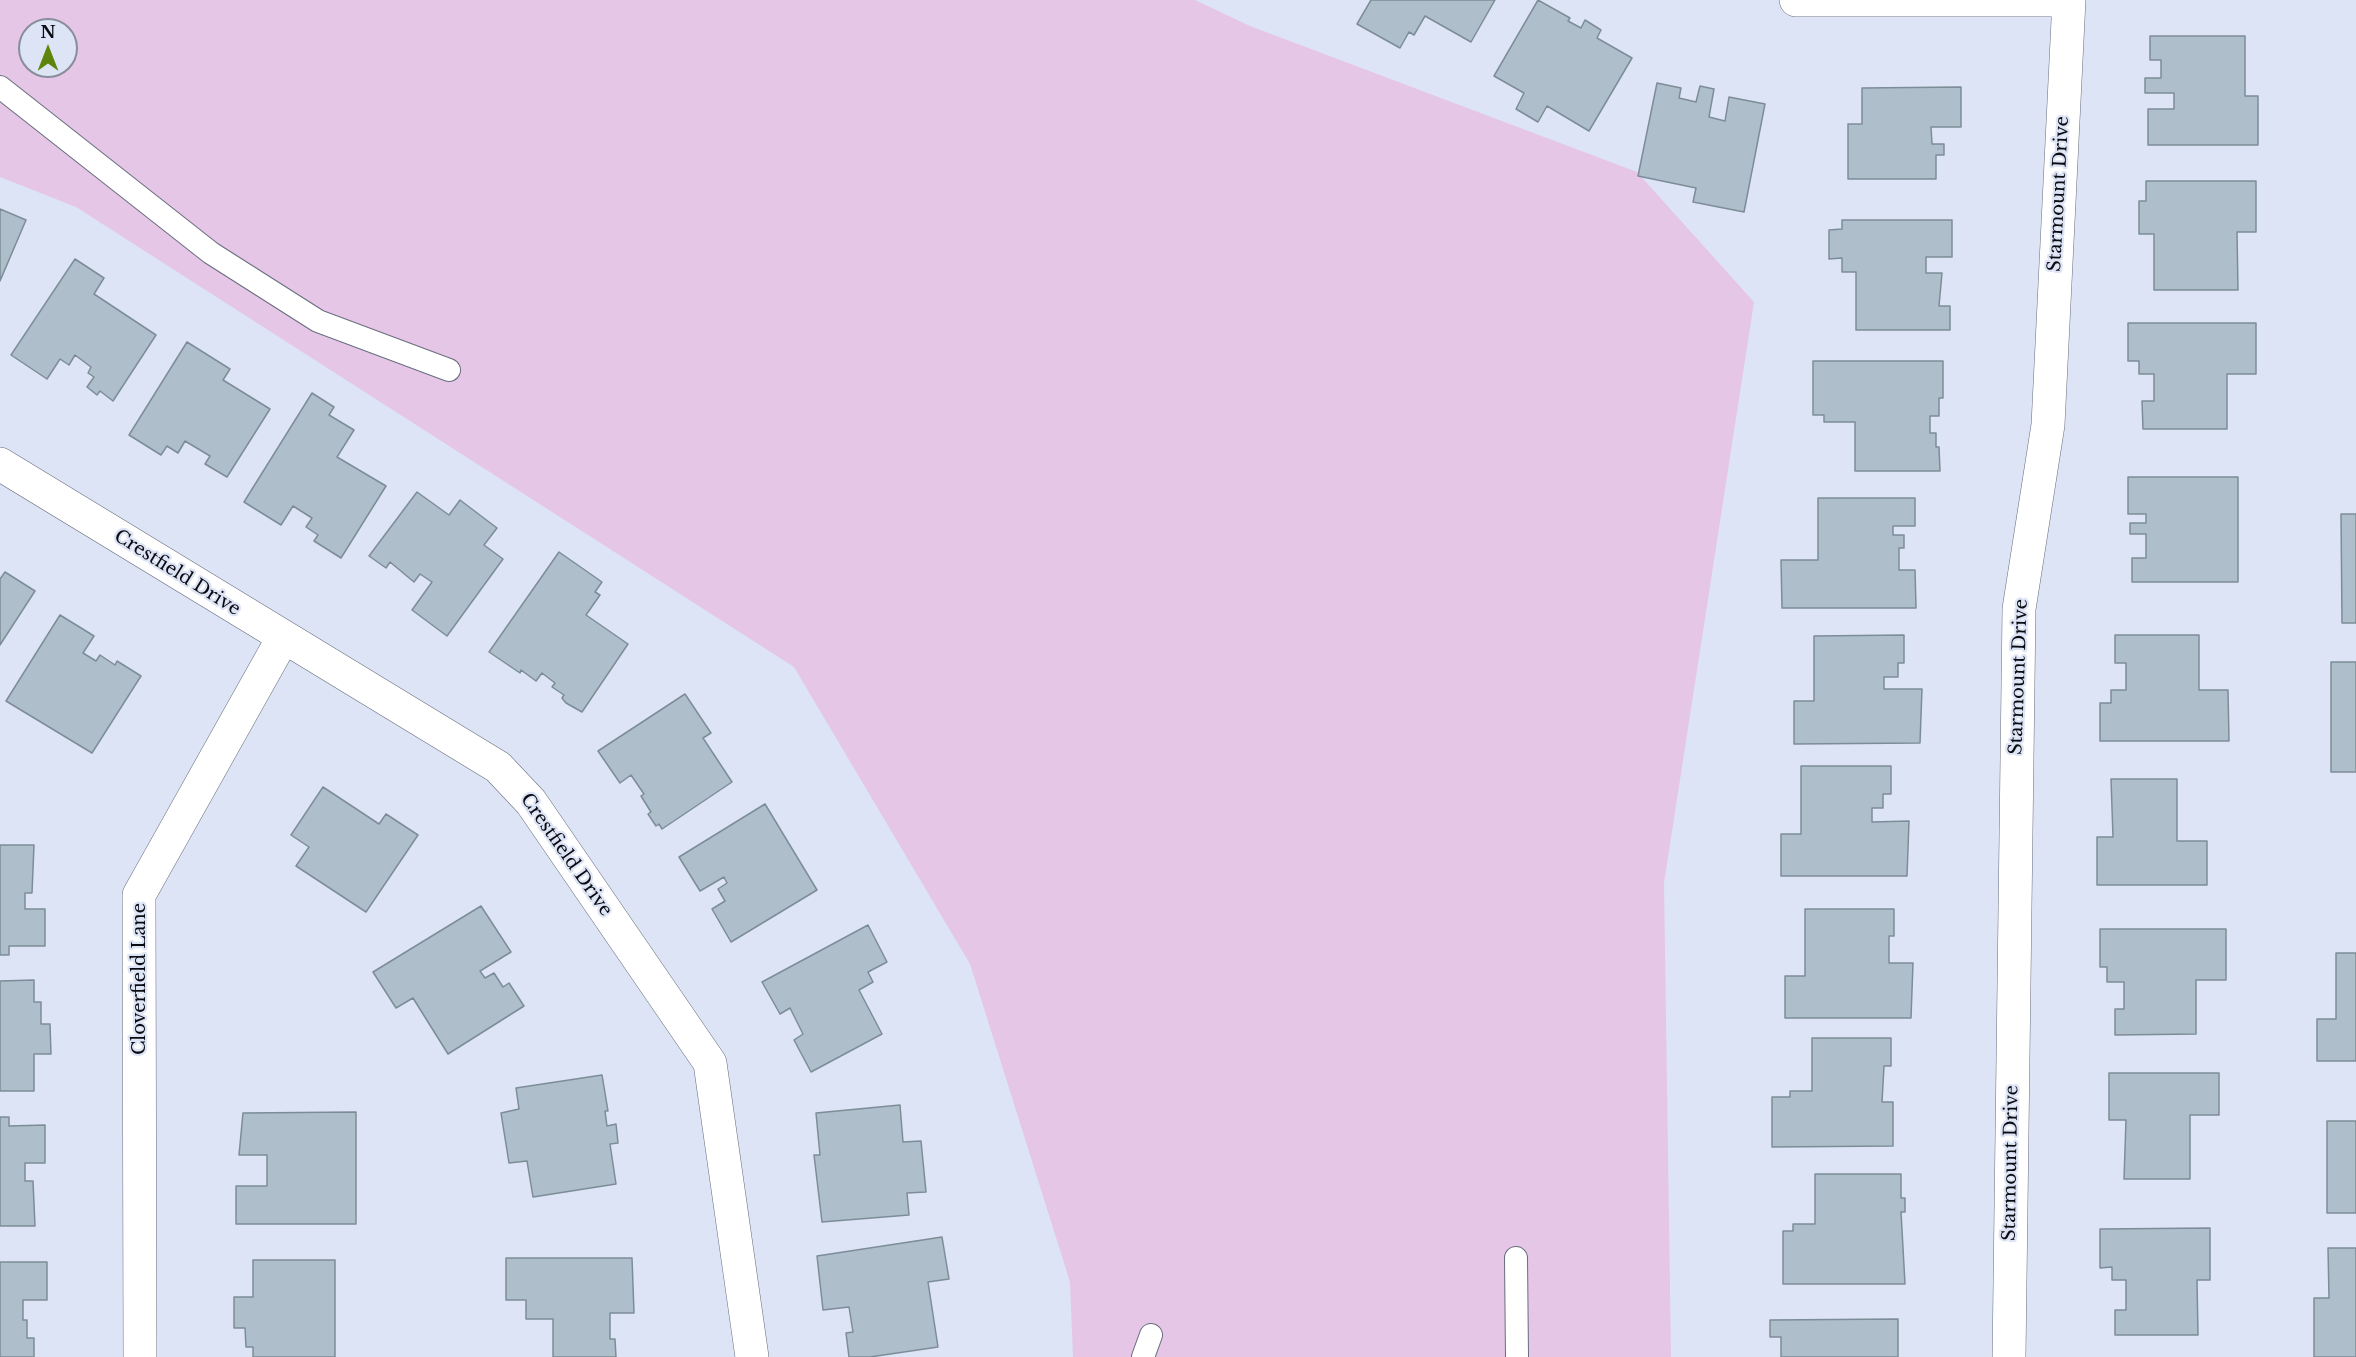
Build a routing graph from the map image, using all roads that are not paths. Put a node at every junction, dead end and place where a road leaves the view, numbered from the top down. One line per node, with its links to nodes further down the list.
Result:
1 (1796, 0): 2 (street)
2 (2069, 0): 13 (street, Starmount Drive)
3 (0, 87): 4 (lane)
4 (449, 370)
5 (0, 464): 6 (street, Crestfield Drive)
6 (283, 638): 9 (street, Cloverfield Lane); 10 (street, Crestfield Drive)
7 (1516, 1258): 12 (lane)
8 (1151, 1335): 11 (lane)
9 (140, 1357)
10 (752, 1357)
11 (1143, 1357)
12 (1517, 1357)
13 (2009, 1357)

